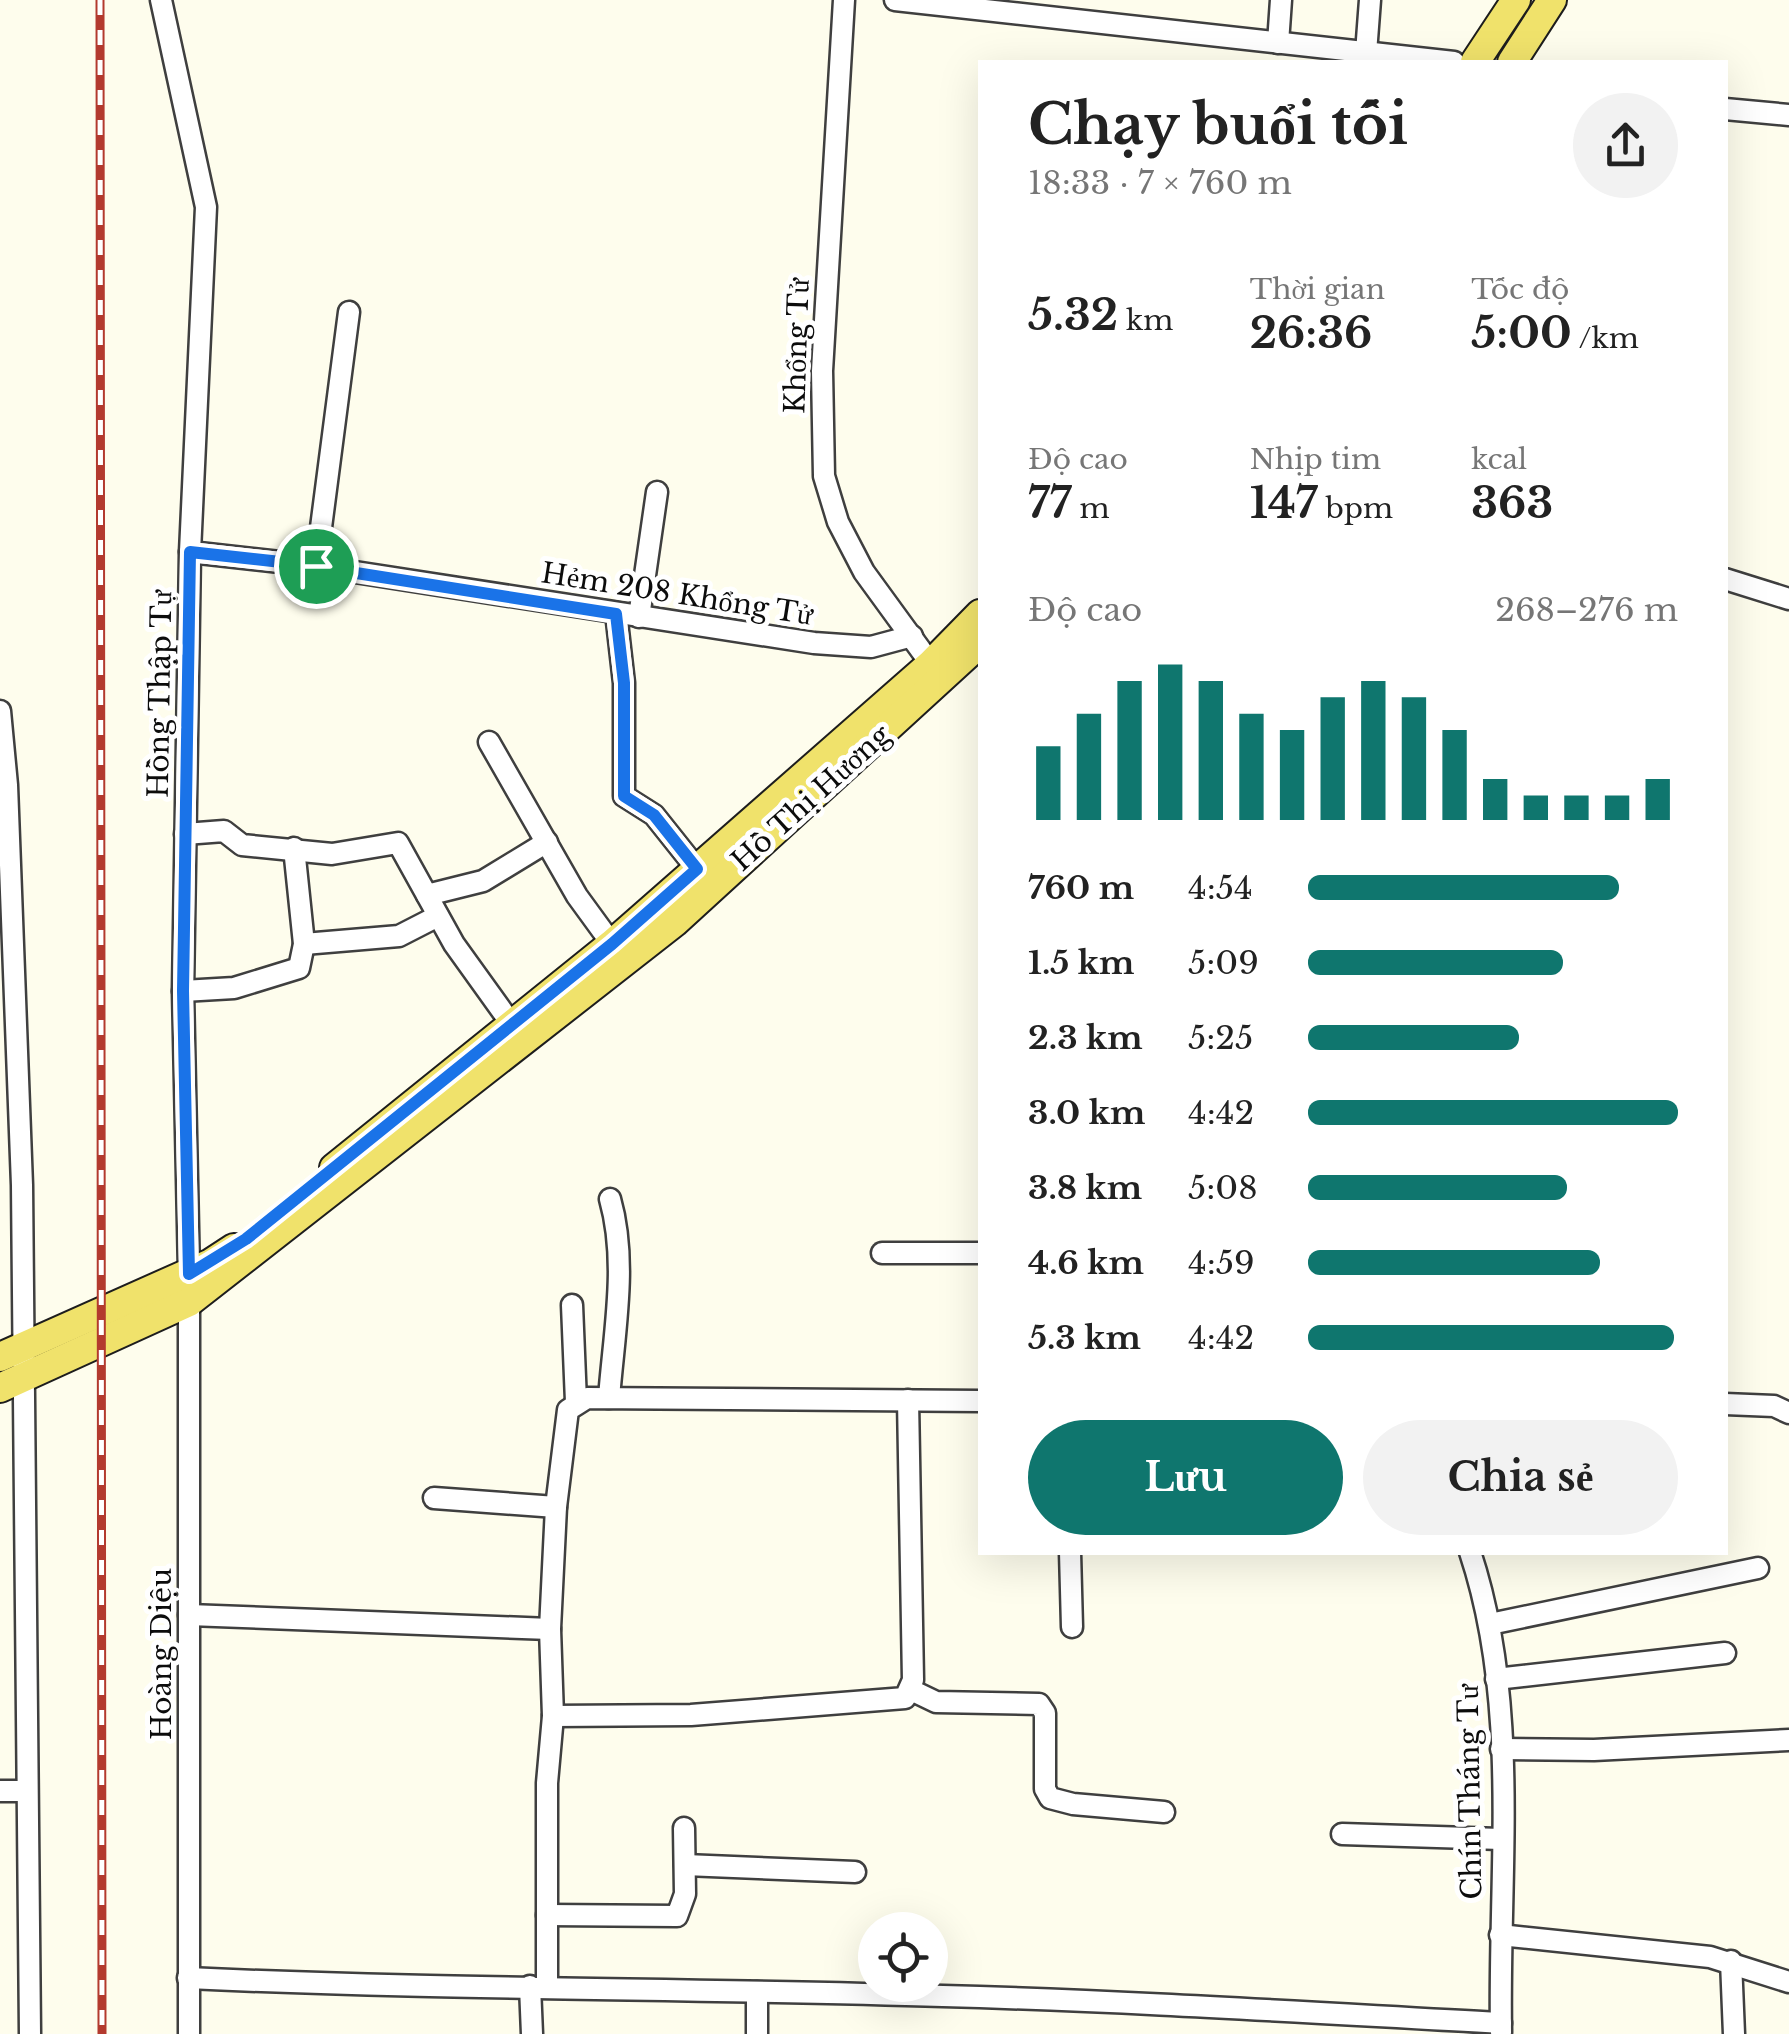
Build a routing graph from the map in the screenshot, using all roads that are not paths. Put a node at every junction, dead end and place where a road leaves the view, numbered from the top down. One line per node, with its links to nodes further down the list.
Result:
1 (162, 0): 17 (street, Hồng Thập Tự)
2 (844, 0): 24 (street, Khổng Tử)
3 (895, 0): 8 (street)
4 (1281, 0): 8 (street)
5 (1370, 0): 9 (street)
6 (1516, 0): 11 (main road)
7 (1552, 0): 12 (main road)
8 (1278, 43): 9 (street)
9 (1366, 53): 10 (street)
10 (1434, 60)
11 (1477, 60)
12 (1513, 60)
13 (1728, 109): 14 (street)
14 (1789, 114)
15 (349, 312): 18 (street)
16 (656, 492): 23 (street)
17 (190, 552): 18 (street, Hẻm 208 Khổng Tử); 30 (street, Hồng Thập Tự)
18 (316, 566): 21 (street, Hẻm 208 Khổng Tử)
19 (1728, 580): 20 (street)
20 (1789, 599)
21 (616, 614): 23 (street, Hẻm 208 Khổng Tử); 33 (street)
22 (978, 616): 26 (main road, Hồ Thị Hương)
23 (640, 617): 24 (street, Hẻm 208 Khổng Tử)
24 (912, 636): 26 (street, Khổng Tử)
25 (978, 645): 44 (main road, Hồ Thị Hương)
26 (931, 664): 33 (main road, Hồ Thị Hương)
27 (0, 710): 29 (street)
28 (489, 742): 31 (street)
29 (4, 785): 36 (street)
30 (185, 834): 32 (street); 39 (street, Hồng Thập Tự)
31 (547, 842): 34 (street); 38 (street)
32 (294, 848): 34 (street); 37 (street)
33 (697, 869): 38 (main road, Hồ Thị Hương)
34 (427, 895): 35 (street)
35 (438, 916): 37 (street); 40 (street)
36 (7, 939): 46 (street)
37 (304, 944): 39 (street)
38 (612, 944): 40 (main road, Hồ Thị Hương)
39 (183, 991): 44 (street, Hồng Thập Tự)
40 (510, 1022): 44 (main road, Hồ Thị Hương)
41 (610, 1198): 49 (street)
42 (882, 1253): 43 (street)
43 (978, 1253)
44 (189, 1288): 46 (main road, Hồ Thị Hương); 47 (main road, Hồ Thị Hương); 60 (street, Hoàng Diệu)
45 (572, 1305): 52 (street)
46 (12, 1352): 47 (street)
47 (12, 1383): 71 (street)
48 (1789, 1388): 54 (street)
49 (609, 1398): 50 (street); 52 (street)
50 (908, 1400): 51 (street); 66 (street)
51 (978, 1401)
52 (576, 1402): 56 (street)
53 (1728, 1404): 54 (street)
54 (1789, 1412)
55 (434, 1498): 56 (street)
56 (556, 1507): 63 (street)
57 (1070, 1555): 62 (street)
58 (1471, 1555): 61 (street, Chín Tháng Tư)
59 (1758, 1568): 61 (street)
60 (188, 1615): 63 (street); 81 (street, Hoàng Diệu)
61 (1490, 1624): 65 (street, Chín Tháng Tư)
62 (1072, 1627)
63 (550, 1630): 67 (street)
64 (1725, 1653): 65 (street)
65 (1496, 1680): 69 (street, Chín Tháng Tư)
66 (911, 1690): 67 (street); 72 (street)
67 (554, 1716): 78 (street)
68 (1789, 1740): 69 (street)
69 (1502, 1748): 75 (street, Chín Tháng Tư)
70 (0, 1791): 71 (street)
71 (25, 1791): 86 (street)
72 (1164, 1812)
73 (684, 1828): 76 (street)
74 (1342, 1834): 75 (street)
75 (1502, 1840): 79 (street, Chín Tháng Tư)
76 (685, 1866): 77 (street); 78 (street)
77 (854, 1872)
78 (547, 1915): 83 (street)
79 (1500, 1935): 80 (street); 85 (street, Chín Tháng Tư)
80 (1731, 1962): 82 (street); 90 (street)
81 (188, 1978): 83 (street); 87 (street, Hoàng Diệu)
82 (1789, 1982)
83 (539, 1986): 84 (street); 88 (street)
84 (757, 1992): 85 (street); 89 (street)
85 (1501, 2028)
86 (30, 2034)
87 (189, 2034)
88 (532, 2034)
89 (757, 2034)
90 (1734, 2034)

